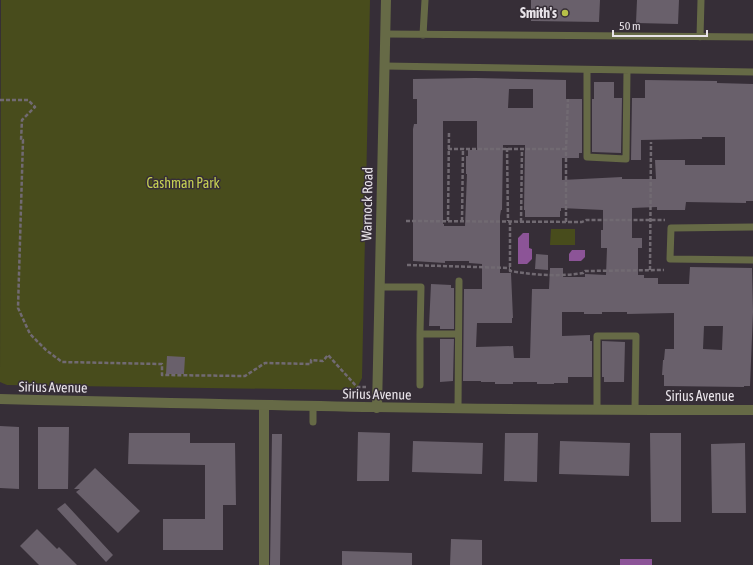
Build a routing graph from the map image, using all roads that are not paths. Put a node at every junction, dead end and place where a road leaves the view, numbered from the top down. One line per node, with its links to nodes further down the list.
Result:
1 (386, 0): 4 (street, Warnock Road)
2 (425, 0): 5 (lane)
3 (701, 0): 6 (lane)
4 (385, 34): 5 (lane); 8 (street, Warnock Road)
5 (423, 35): 6 (lane)
6 (700, 37): 7 (lane)
7 (753, 37)
8 (384, 66): 9 (lane); 15 (street, Warnock Road)
9 (587, 70): 10 (lane); 10 (lane)
10 (627, 70): 11 (lane)
11 (753, 72)
12 (753, 227): 13 (lane)
13 (753, 260)
14 (459, 281): 17 (lane)
15 (379, 287): 16 (lane); 22 (street, Warnock Road)
16 (420, 334): 17 (lane); 18 (lane)
17 (458, 334): 23 (lane)
18 (420, 385)
19 (0, 400): 20 (street, Sirius Avenue)
20 (264, 405): 21 (street, Sirius Avenue); 28 (street)
21 (314, 406): 22 (street, Sirius Avenue); 27 (lane)
22 (377, 408): 23 (street, Sirius Avenue)
23 (458, 409): 24 (street, Sirius Avenue)
24 (597, 409): 25 (street, Sirius Avenue); 25 (lane)
25 (635, 410): 26 (street, Sirius Avenue)
26 (753, 410)
27 (313, 422)
28 (264, 565)

